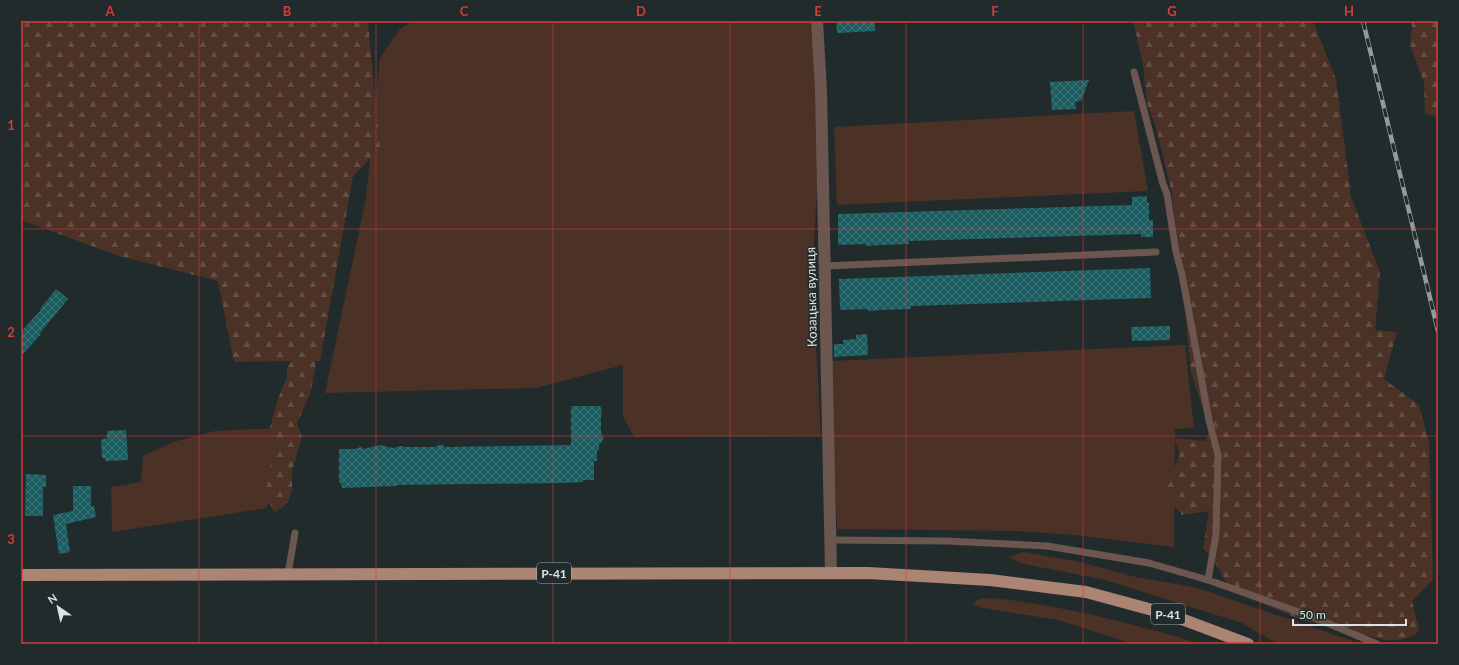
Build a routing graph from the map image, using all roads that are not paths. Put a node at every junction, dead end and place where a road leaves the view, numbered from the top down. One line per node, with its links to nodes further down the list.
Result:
1 (817, 21): 4 (street, Козацька вулиця)
2 (1134, 72): 10 (lane)
3 (1156, 252): 4 (lane)
4 (824, 266): 6 (street, Козацька вулиця)
5 (295, 533): 8 (lane)
6 (829, 540): 7 (street, Козацька вулиця); 10 (lane)
7 (830, 573): 8 (main road, Р-41); 11 (main road, Р-41)
8 (288, 574): 9 (main road, Р-41)
9 (21, 575)
10 (1208, 580): 12 (lane)
11 (1248, 644)
12 (1377, 644)

